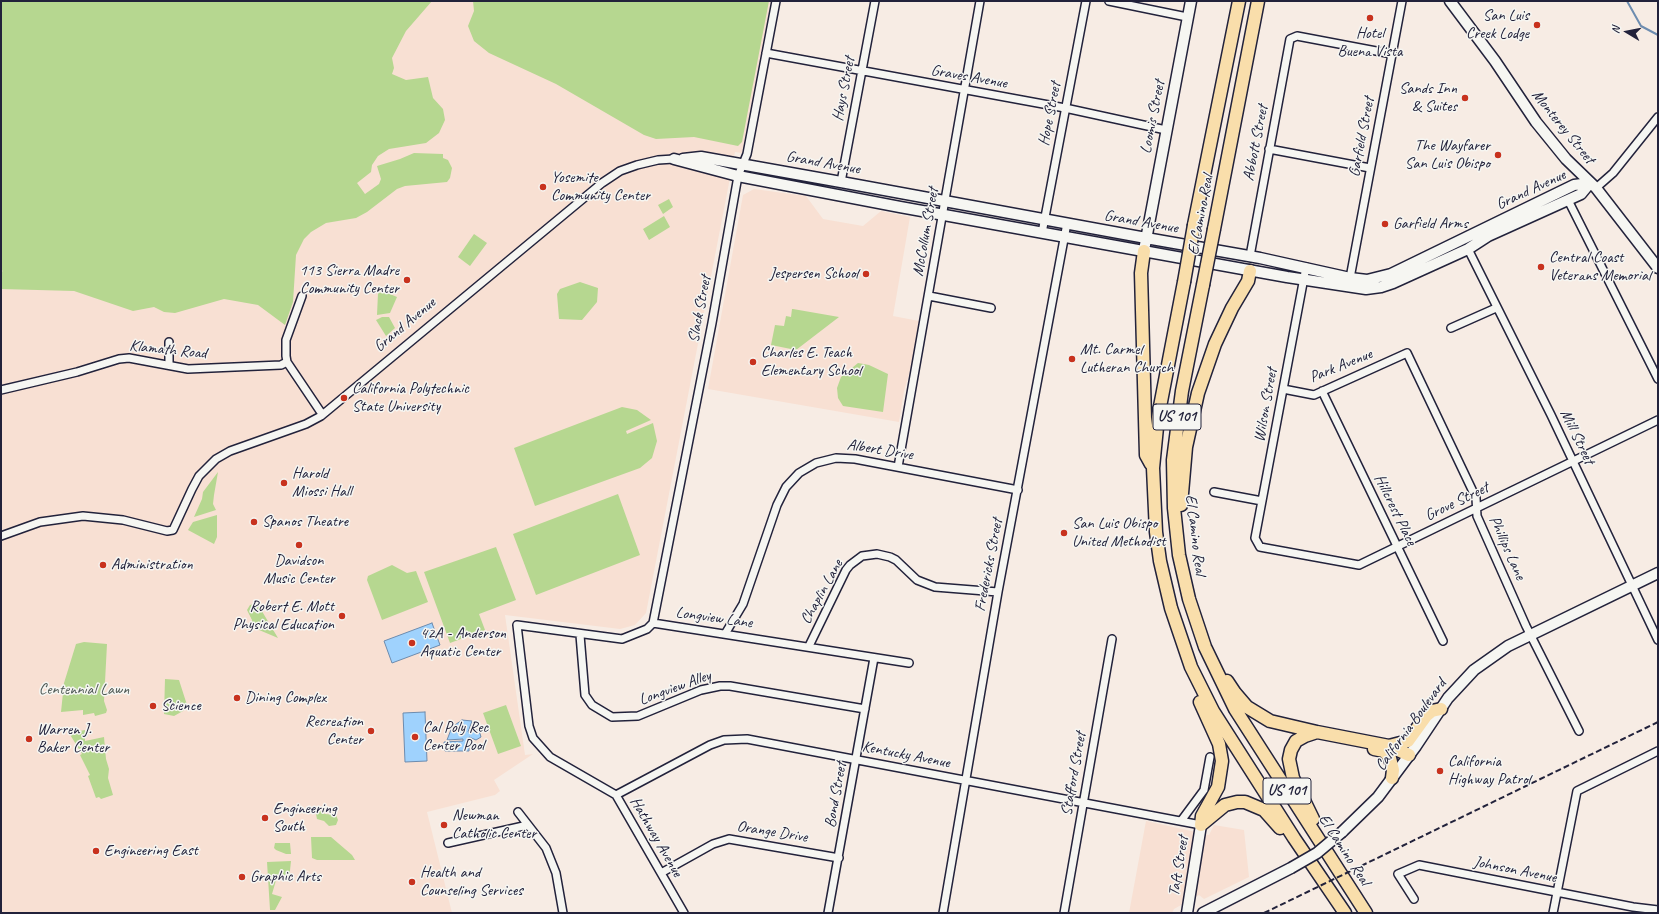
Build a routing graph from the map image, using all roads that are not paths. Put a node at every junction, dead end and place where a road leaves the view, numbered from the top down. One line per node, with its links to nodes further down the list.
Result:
1 (776, 1): 12 (street, Slack Street)
2 (875, 1): 14 (street, Hays Street)
3 (980, 1): 15 (street, McCollum Street)
4 (1086, 1): 16 (street, Hope Street)
5 (1109, 1): 11 (street)
6 (1190, 1): 11 (street, Loomis Street)
7 (1239, 1): 60 (highway, El Camino Real / US 101, bridge)
8 (1258, 1): 68 (highway, El Camino Real / US 101, bridge)
9 (1402, 1): 13 (street, Garfield Street)
10 (1450, 1): 25 (street, Monterey Street)
11 (1187, 17): 18 (street, Loomis Street)
12 (766, 53): 14 (street, Graves Avenue); 21 (street, Slack Street)
13 (1392, 54): 19 (street, Abbott Street); 22 (street, Garfield Street)
14 (862, 71): 15 (street, Graves Avenue); 24 (street, Hays Street)
15 (964, 90): 16 (street, Graves Avenue); 27 (street, McCollum Street)
16 (1065, 108): 18 (street, Graves Avenue); 29 (street, Hope Street)
17 (1658, 117): 25 (street)
18 (1166, 130): 33 (street, Loomis Street)
19 (1269, 148): 22 (street); 37 (street, Abbott Street)
20 (674, 159): 21 (street, Grand Avenue); 23 (street, Grand Avenue); 56 (street, Grand Avenue)
21 (742, 165): 23 (street, Slack Street); 24 (street, Grand Avenue)
22 (1370, 168): 41 (street, Garfield Street)
23 (738, 176): 28 (street, Grand Avenue); 72 (street, Slack Street)
24 (841, 182): 27 (street, Grand Avenue)
25 (1593, 186): 26 (street, Grand Avenue); 34 (street, Grand Avenue); 39 (street, Monterey Street)
26 (1568, 200): 35 (street, Grand Avenue); 52 (street)
27 (945, 201): 28 (street, McCollum Street); 29 (street, Grand Avenue)
28 (943, 215): 31 (street, Grand Avenue); 44 (street, McCollum Street)
29 (1045, 219): 30 (street, Grand Avenue); 31 (street, Hope Street)
30 (1067, 223): 32 (street, Fredericks Street); 33 (street, Grand Avenue)
31 (1042, 233): 32 (street, Grand Avenue)
32 (1064, 238): 36 (street, Grand Avenue); 61 (street, Fredericks Street)
33 (1146, 238): 36 (street, Loomis Street); 37 (street, Grand Avenue)
34 (1462, 239): 35 (street); 41 (street, Grand Avenue)
35 (1468, 249): 42 (street, Grand Avenue); 46 (street, Mill Street)
36 (1144, 251): 40 (street, Grand Avenue); 60 (highway)
37 (1250, 256): 38 (street, Grand Avenue); 40 (street)
38 (1306, 267): 41 (street, Grand Avenue); 42 (street, Wilson Street)
39 (1658, 268)
40 (1250, 271): 42 (street, Grand Avenue); 68 (highway)
41 (1350, 278)
42 (1303, 280): 53 (street, Wilson Street)
43 (302, 296): 50 (street)
44 (929, 296): 45 (street); 59 (street, McCollum Street)
45 (991, 308)
46 (1496, 308): 47 (street); 58 (street, Mill Street)
47 (1451, 328)
48 (169, 342): 51 (street)
49 (1407, 353): 55 (street, Park Avenue); 64 (street, Phillips Lane)
50 (288, 362): 51 (street, Klamath Road); 56 (street)
51 (169, 365): 54 (street, Klamath Road)
52 (1658, 380)
53 (1283, 389): 55 (street, Park Avenue); 63 (street, Wilson Street)
54 (1, 390)
55 (1322, 391): 67 (street, Hillcrest Place)
56 (322, 414): 65 (street, Grand Avenue)
57 (1658, 420): 58 (street, Grove Street)
58 (1574, 462): 64 (street, Grove Street); 70 (street, Mill Street)
59 (898, 466): 61 (street, Albert Drive); 74 (street, Albert Drive)
60 (1153, 468): 84 (highway, El Camino Real / US 101)
61 (1018, 490): 71 (street, Fredericks Street)
62 (1214, 492): 63 (street)
63 (1262, 501): 66 (street, Wilson Street)
64 (1476, 508): 67 (street, Grove Street); 76 (street, Phillips Lane)
65 (1, 536)
66 (1260, 547): 67 (street, Grove Street)
67 (1397, 547): 79 (street, Hillcrest Place)
68 (1179, 551): 83 (highway, El Camino Real / US 101)
69 (1658, 573): 70 (street, California Boulevard)
70 (1632, 586): 76 (street, California Boulevard); 78 (street, Mill Street)
71 (998, 592): 80 (street, Chaplin Lane); 96 (street, Fredericks Street)
72 (653, 623): 74 (street, Longview Lane); 75 (street, Longview Lane)
73 (517, 625): 75 (street, Longview Lane); 97 (street, Hathway Avenue)
74 (725, 634): 80 (street, Longview Lane)
75 (580, 635): 85 (street, Longview Alley)
76 (1532, 635): 86 (street, California Boulevard); 87 (street, Phillips Lane)
77 (1112, 639): 98 (street, Stafford Street)
78 (1658, 640)
79 (1443, 641)
80 (808, 646): 81 (street, Longview Lane)
81 (874, 658): 82 (street, Longview Lane); 85 (street, Bond Street)
82 (909, 663)
83 (1213, 666): 88 (highway); 105 (highway, El Camino Real / US 101)
84 (1191, 667): 102 (highway); 103 (highway, El Camino Real / US 101)
85 (865, 709): 94 (street, Bond Street)
86 (1440, 709): 90 (highway); 92 (street, California Boulevard)
87 (1579, 731)
88 (1317, 732): 89 (highway); 105 (highway)
89 (1332, 735): 90 (highway); 95 (highway)
90 (1389, 746): 92 (highway)
91 (1658, 751): 108 (street)
92 (1409, 755): 95 (street, California Boulevard)
93 (1210, 757): 100 (street, Taft Street)
94 (856, 760): 96 (street, Kentucky Avenue); 97 (street, Kentucky Avenue); 106 (street, Bond Street)
95 (1392, 778): 117 (street, California Boulevard, bridge)
96 (966, 780): 98 (street, Kentucky Avenue); 114 (street, Fredericks Street)
97 (616, 795): 107 (street, Hathway Avenue)
98 (1084, 803): 100 (street, Kentucky Avenue); 115 (street, Stafford Street)
99 (518, 812): 101 (street)
100 (1181, 821): 102 (street, Kentucky Avenue)
101 (528, 825): 104 (street); 111 (street)
102 (1201, 825): 103 (highway); 116 (street, Taft Street)
103 (1294, 838): 118 (highway, El Camino Real / US 101)
104 (448, 843)
105 (1325, 850): 119 (highway, El Camino Real / US 101)
106 (839, 858): 107 (street, Orange Drive); 113 (street, Bond Street)
107 (661, 873): 112 (street, Hathway Avenue)
108 (1557, 893): 109 (street, Johnson Avenue); 110 (street, Johnson Avenue); 120 (street)
109 (1414, 899)
110 (1658, 910)
111 (563, 913)
112 (684, 913)
113 (828, 913)
114 (943, 913)
115 (1064, 913)
116 (1187, 913)
117 (1203, 913)
118 (1345, 913)
119 (1366, 913)
120 (1553, 913)

